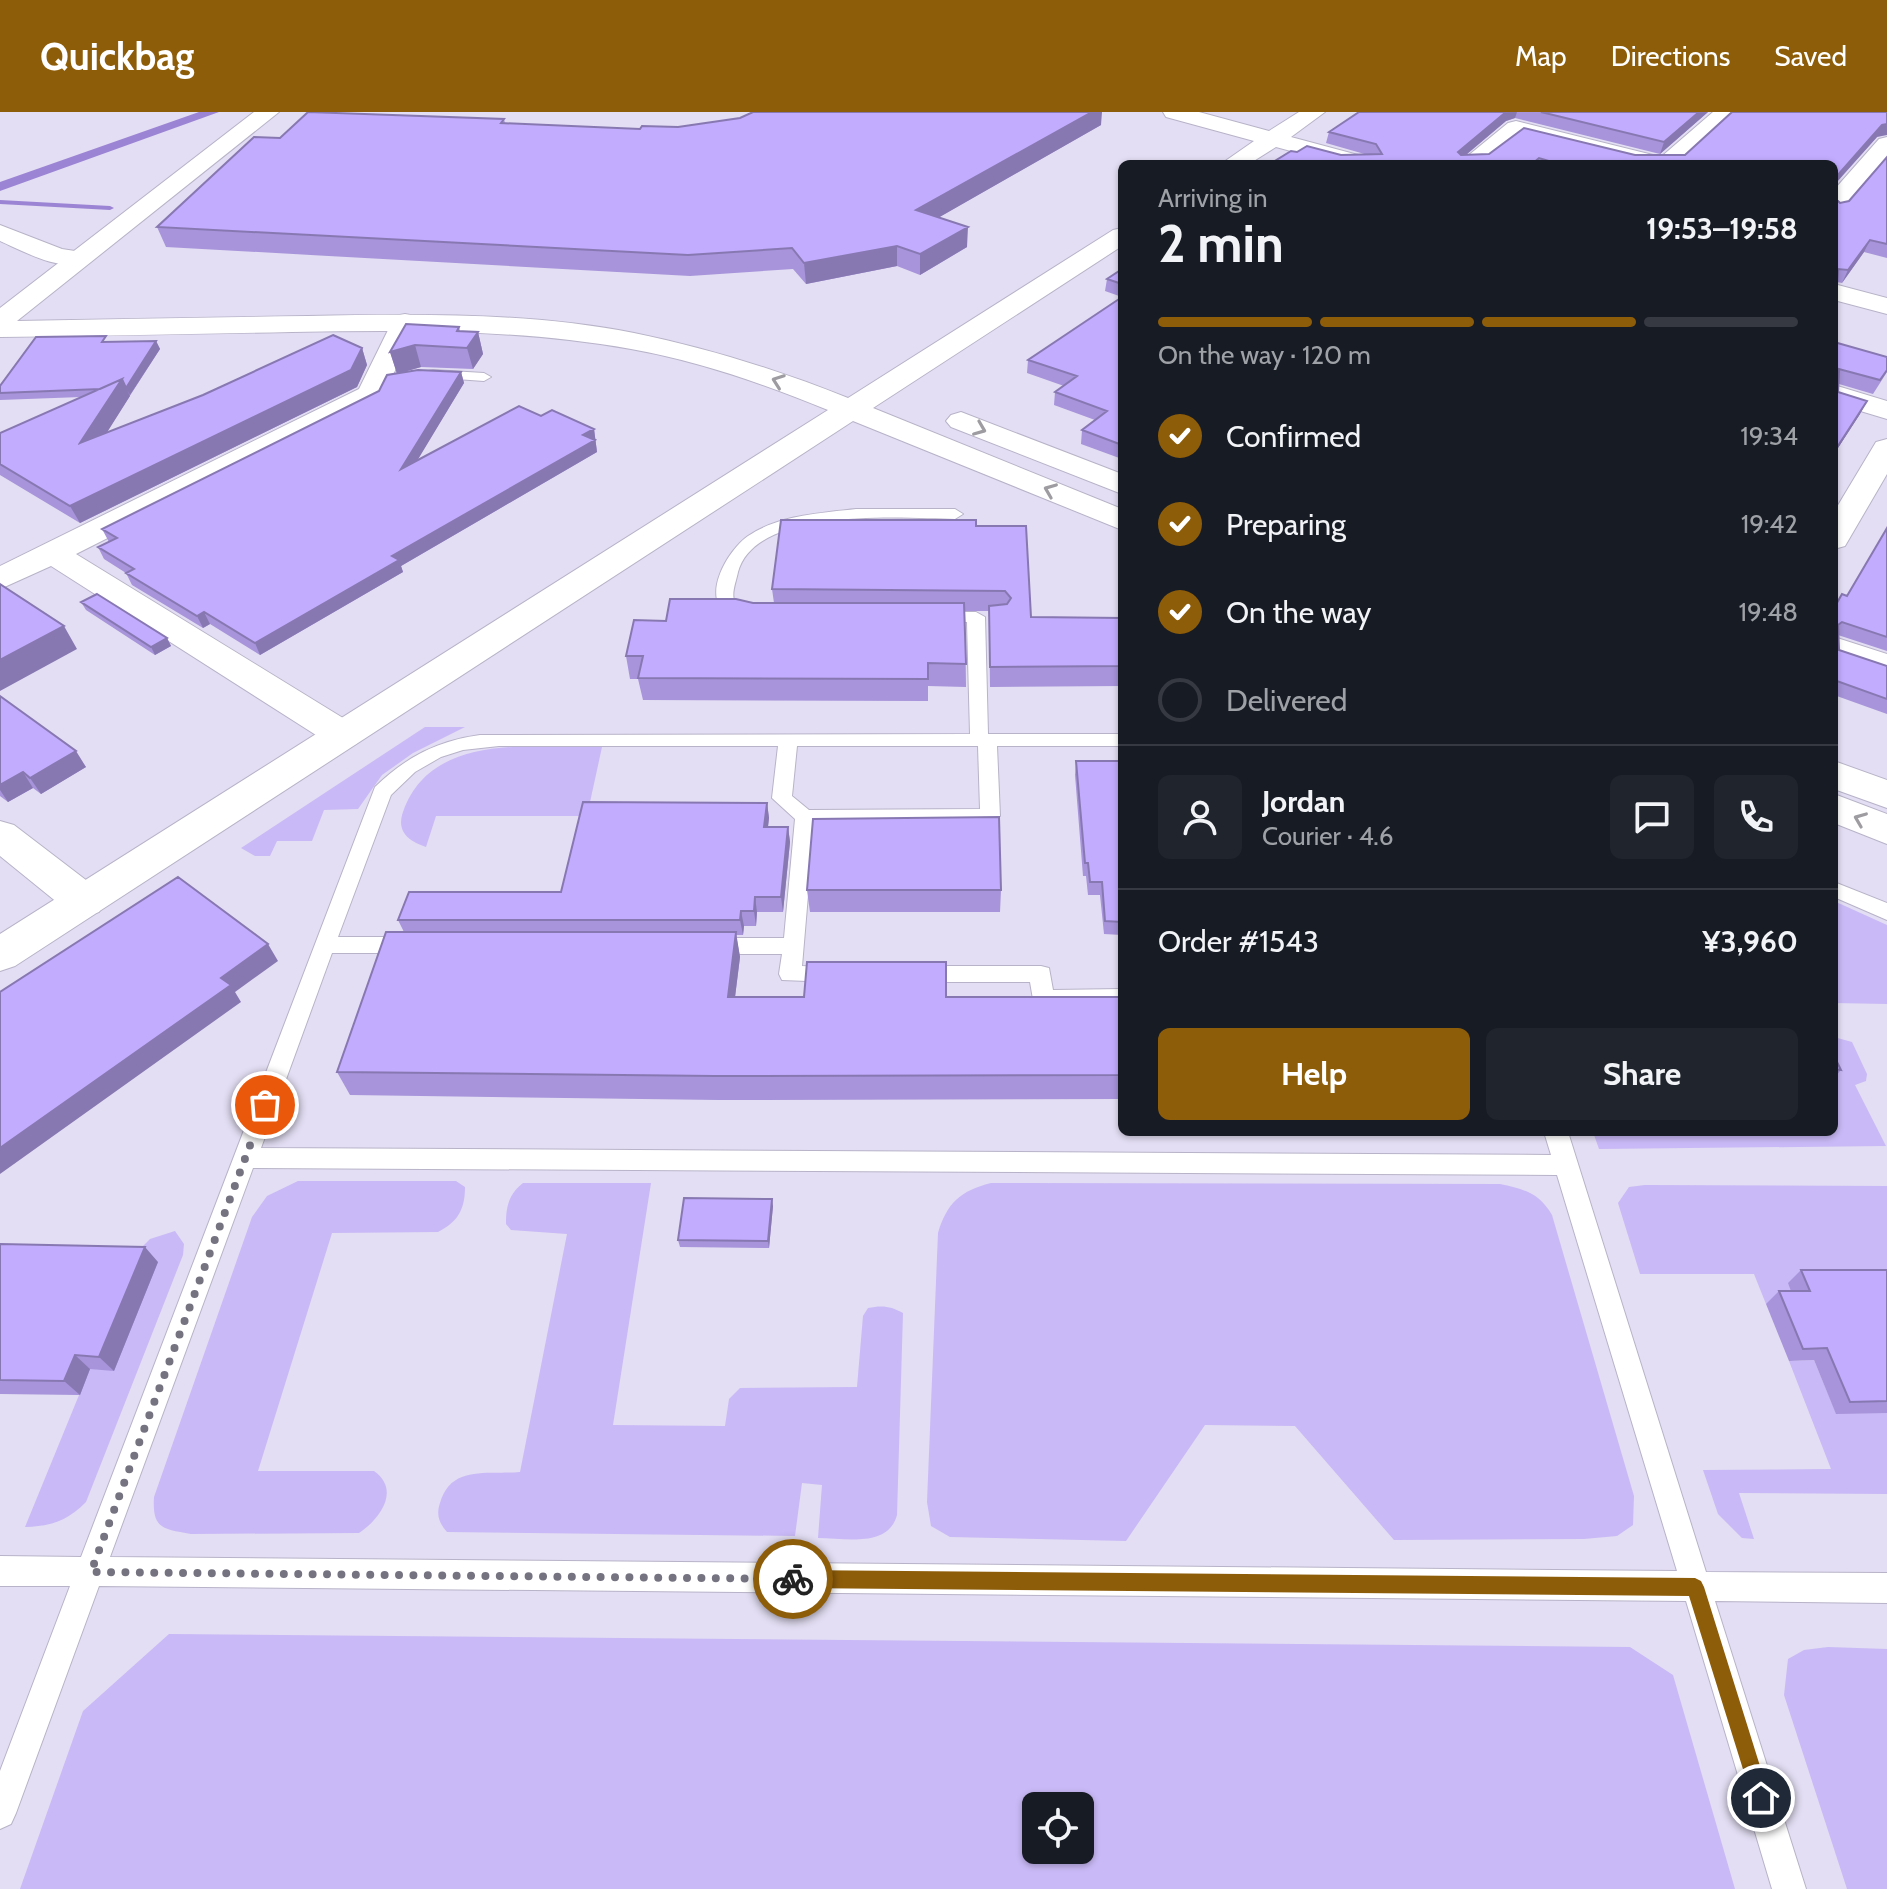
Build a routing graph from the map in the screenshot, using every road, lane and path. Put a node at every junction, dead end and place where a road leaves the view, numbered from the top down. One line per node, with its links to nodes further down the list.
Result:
1 (268, 112): 17 (street)
2 (1174, 112): 7 (street)
3 (1314, 112): 7 (street)
4 (1536, 112): 6 (street)
5 (1726, 112): 13 (street)
6 (1516, 128): 11 (street); 12 (street)
7 (1273, 138): 9 (street); 10 (street)
8 (1887, 144): 14 (street)
9 (1239, 160)
10 (1351, 160)
11 (1475, 160)
12 (1644, 160)
13 (1672, 160)
14 (1838, 200)
15 (0, 232): 17 (street)
16 (1118, 238): 25 (street)
17 (79, 258): 20 (street)
18 (1838, 293): 19 (street)
19 (1887, 306)
20 (2, 319): 21 (street); 22 (street)
21 (405, 322): 26 (street, one-way to 21); 34 (street)
22 (763, 349)
23 (421, 374): 24 (lane)
24 (484, 377)
25 (881, 390): 26 (street); 30 (street, one-way to 30)
26 (849, 393): 32 (street, one-way to 26); 42 (street)
27 (1838, 395): 28 (street)
28 (1887, 410)
29 (1887, 448): 33 (street)
30 (1118, 483)
31 (955, 514): 36 (lane)
32 (1118, 518)
33 (1838, 532)
34 (52, 553): 35 (street); 42 (street)
35 (0, 579)
36 (771, 617)
37 (913, 617): 38 (lane)
38 (976, 617): 39 (lane); 44 (lane)
39 (998, 618)
40 (1838, 649): 41 (street)
41 (1887, 666)
42 (343, 735): 53 (street)
43 (788, 739): 44 (lane); 49 (lane); 55 (lane)
44 (983, 740): 45 (lane); 49 (lane)
45 (1118, 740)
46 (1838, 776): 47 (street)
47 (1887, 795)
48 (1838, 810): 50 (street, one-way to 48)
49 (805, 817): 58 (lane)
50 (1887, 830)
51 (0, 835): 53 (street)
52 (1838, 891): 54 (lane)
53 (84, 901): 59 (street)
54 (1887, 912)
55 (324, 945): 56 (lane); 64 (lane)
56 (434, 945)
57 (684, 946): 58 (lane)
58 (794, 946): 60 (lane)
59 (0, 955)
60 (853, 974)
61 (900, 974): 62 (lane)
62 (1118, 998)
63 (1557, 1136): 65 (lane)
64 (245, 1158): 65 (lane); 67 (lane)
65 (1566, 1165): 68 (lane)
66 (0, 1571): 67 (lane)
67 (91, 1572): 68 (lane); 70 (lane)
68 (1695, 1587): 69 (lane); 71 (lane)
69 (1887, 1588)
70 (0, 1813)
71 (1789, 1889)

